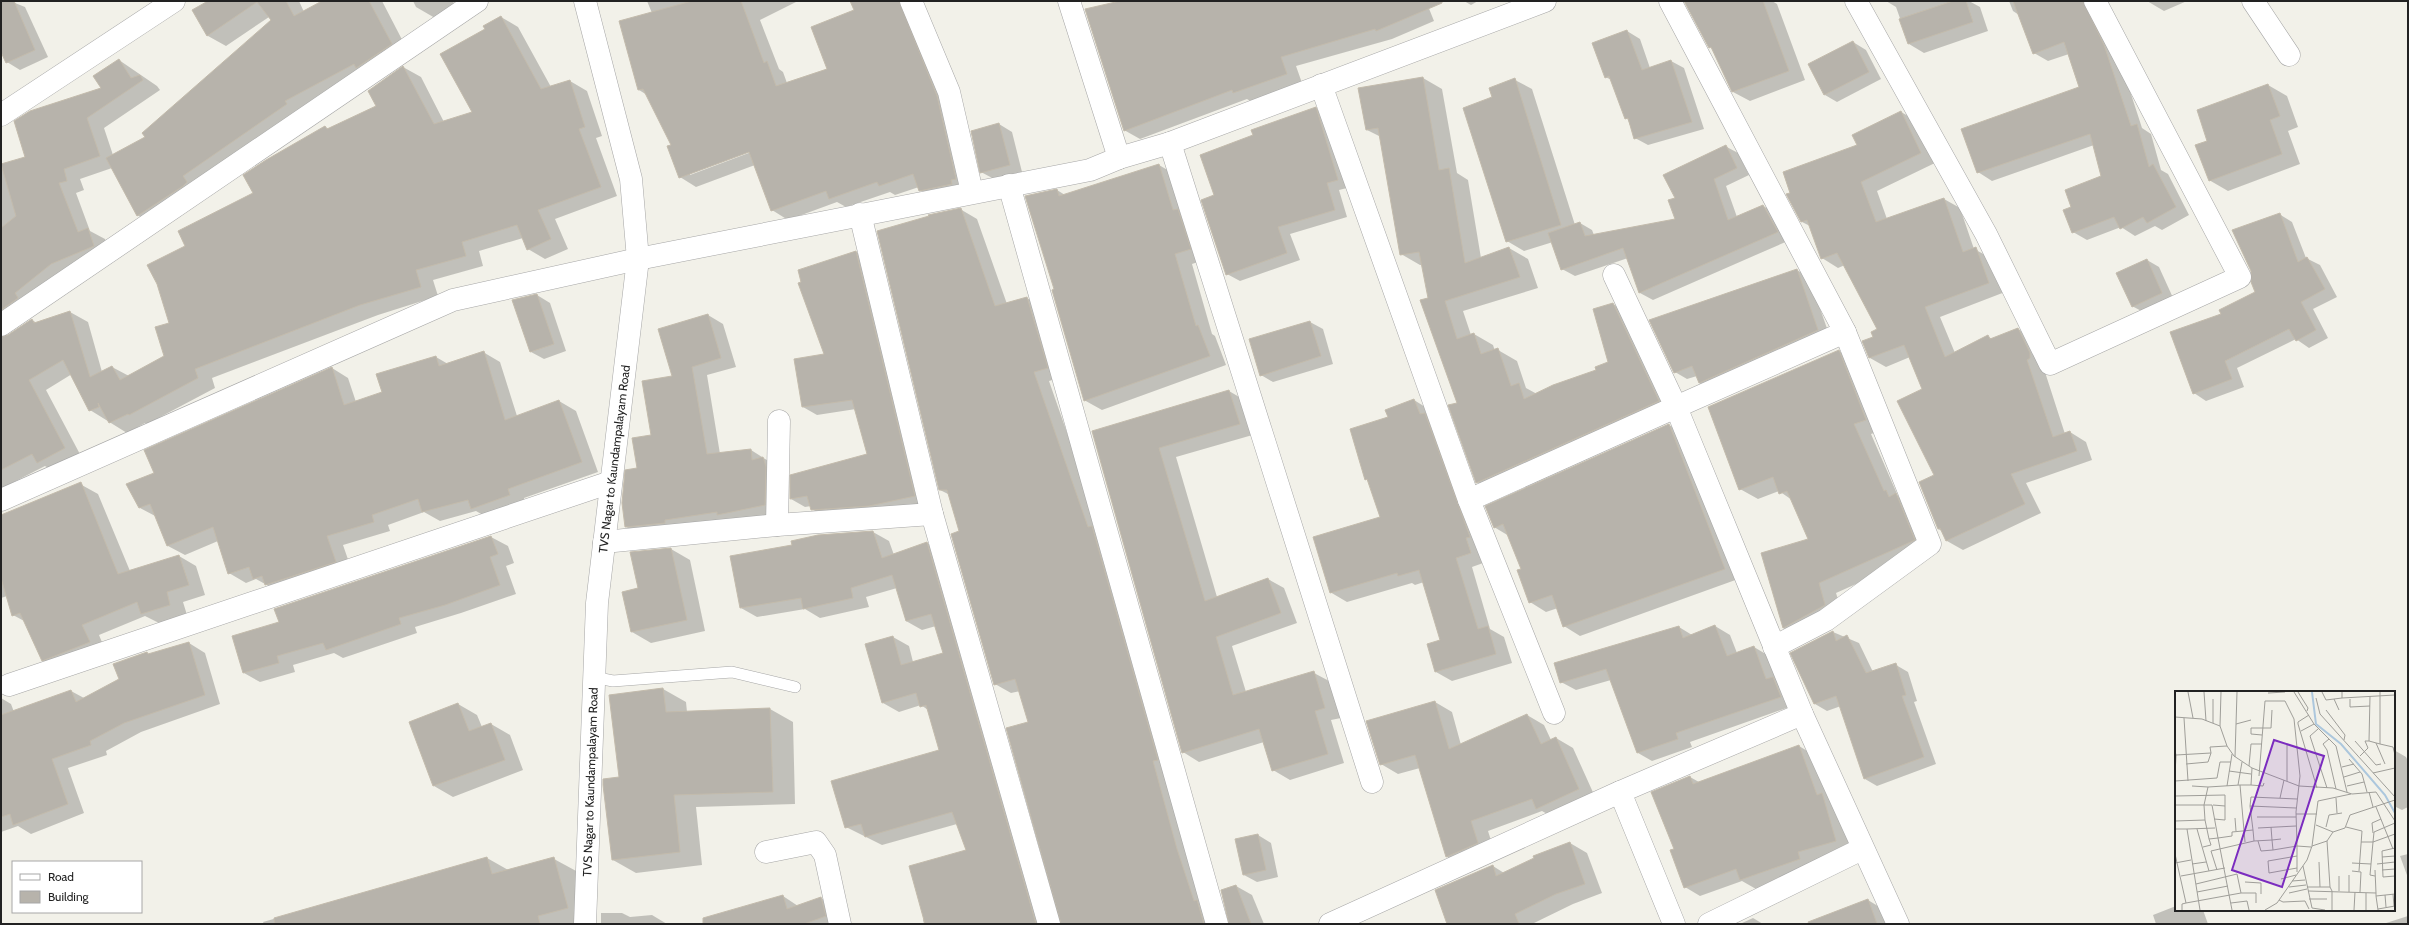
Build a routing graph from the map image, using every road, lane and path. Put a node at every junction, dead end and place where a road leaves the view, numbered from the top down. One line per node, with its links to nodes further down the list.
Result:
1 (174, 1): 13 (street)
2 (477, 1): 21 (street)
3 (585, 1): 19 (street, TVS Nagar to Kaundampalayam Road)
4 (911, 1): 17 (street)
5 (1069, 1): 15 (street)
6 (1545, 1): 12 (street)
7 (1670, 1): 22 (street)
8 (1856, 1): 9 (street)
9 (2095, 1)
10 (2253, 1): 11 (street)
11 (2289, 55)
12 (1321, 85): 14 (street); 27 (street)
13 (1, 115)
14 (1170, 143): 15 (street); 37 (street)
15 (1119, 158): 16 (street)
16 (1009, 185): 17 (street); 44 (street)
17 (972, 192): 18 (street)
18 (860, 214): 19 (street); 28 (street)
19 (638, 259): 25 (street, TVS Nagar to Kaundampalayam Road); 26 (street)
20 (1614, 275): 23 (street)
21 (1, 325)
22 (1845, 332): 23 (street); 31 (street)
23 (1676, 407): 27 (street); 31 (street)
24 (779, 421): 29 (street)
25 (611, 482): 30 (street, TVS Nagar to Kaundampalayam Road); 33 (street)
26 (1, 500)
27 (1469, 500): 35 (street)
28 (932, 514): 29 (street); 43 (street)
29 (778, 525): 30 (street)
30 (604, 542): 32 (street, TVS Nagar to Kaundampalayam Road)
31 (1774, 647): 36 (street)
32 (593, 678): 34 (lane); 41 (street, TVS Nagar to Kaundampalayam Road)
33 (9, 684)
34 (795, 687)
35 (1554, 713)
36 (1802, 714): 38 (street); 39 (street)
37 (1372, 782)
38 (1620, 792): 45 (street); 46 (street)
39 (1862, 849): 47 (street); 48 (street)
40 (766, 852): 42 (street)
41 (585, 924)
42 (840, 924)
43 (1049, 924)
44 (1218, 924)
45 (1330, 924)
46 (1674, 924)
47 (1709, 924)
48 (1898, 924)

